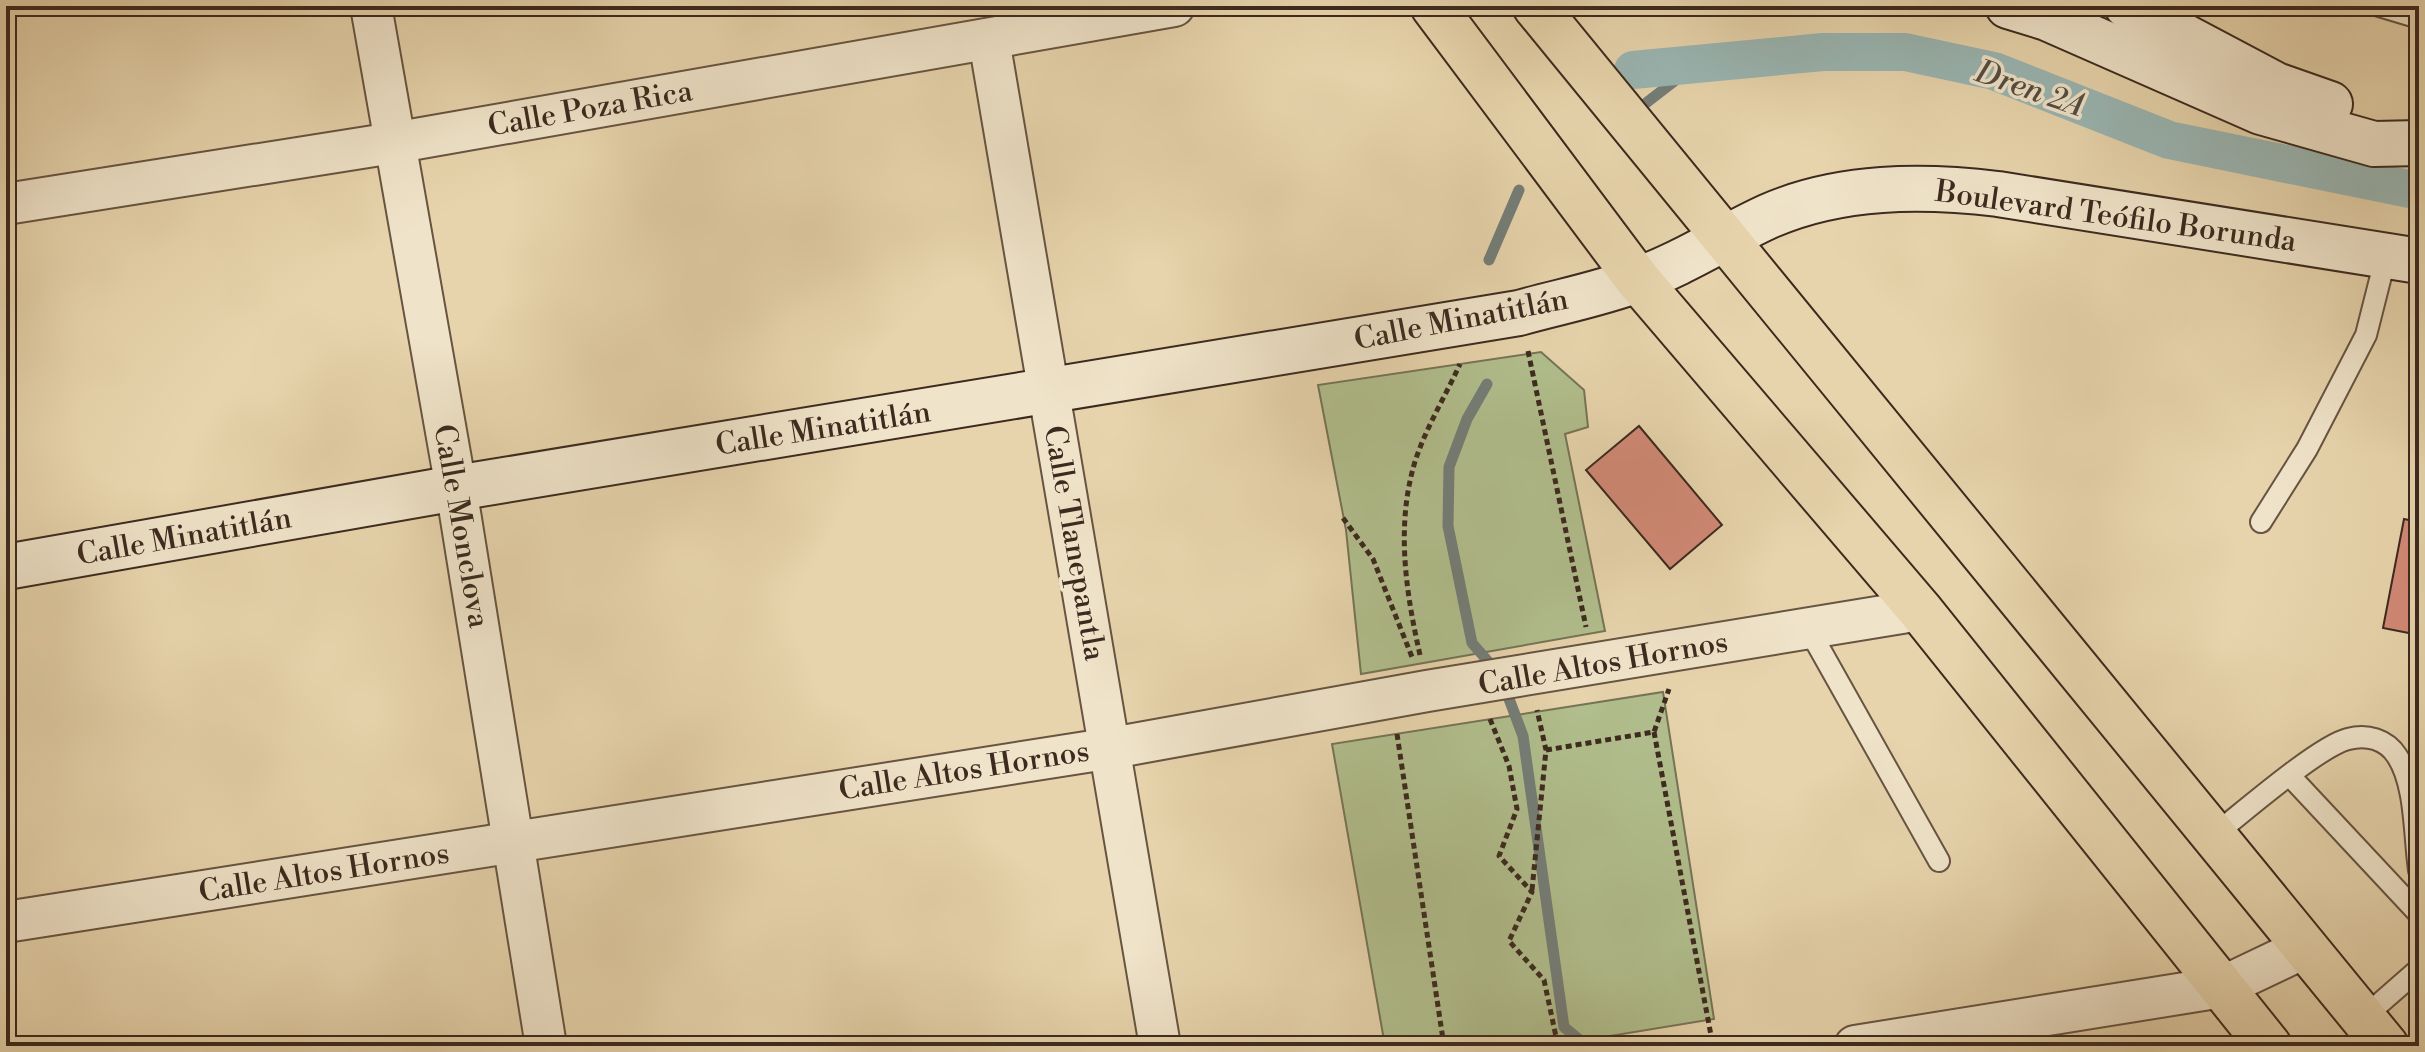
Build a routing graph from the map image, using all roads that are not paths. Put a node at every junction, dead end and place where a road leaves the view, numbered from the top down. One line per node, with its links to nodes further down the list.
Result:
1 (371, 6): 11 (street, Calle Monclova)
2 (1174, 6): 9 (street, Calle Poza Rica)
3 (1535, 6): 14 (main road)
4 (2008, 6): 12 (main road)
5 (2127, 6): 10 (main road)
6 (2379, 6): 8 (lane)
7 (1434, 7): 16 (main road)
8 (2419, 18)
9 (989, 40): 11 (street, Calle Poza Rica); 17 (street, Calle Tlanepantla)
10 (2419, 134)
11 (393, 143): 13 (street, Calle Poza Rica); 18 (street, Calle Monclova)
12 (2419, 143)
13 (6, 204)
14 (1723, 239): 15 (main road, Boulevard Teófilo Borunda); 16 (main road, Boulevard Teófilo Borunda); 25 (main road)
15 (2403, 259): 19 (lane)
16 (1638, 280): 17 (main road, Calle Minatitlán); 21 (main road)
17 (1048, 390): 18 (main road, Calle Minatitlán); 23 (street, Calle Tlanepantla)
18 (456, 488): 20 (main road, Calle Minatitlán); 26 (street, Calle Monclova)
19 (2261, 522)
20 (6, 567)
21 (1920, 610): 22 (street, Calle Altos Hornos); 33 (main road)
22 (1808, 628): 23 (street, Calle Altos Hornos); 27 (lane)
23 (1112, 748): 26 (street, Calle Altos Hornos); 36 (street, Calle Tlanepantla)
24 (2290, 776): 25 (lane); 28 (lane); 29 (lane)
25 (2214, 835): 31 (main road)
26 (512, 842): 30 (street, Calle Altos Hornos); 35 (street, Calle Monclova)
27 (1939, 861)
28 (2419, 870)
29 (2419, 914)
30 (6, 922)
31 (2306, 947): 33 (street); 34 (main road)
32 (2419, 969): 34 (lane)
33 (2222, 987): 37 (street); 38 (main road)
34 (2374, 1032)
35 (546, 1046)
36 (1160, 1046)
37 (1855, 1046)
38 (2269, 1046)

